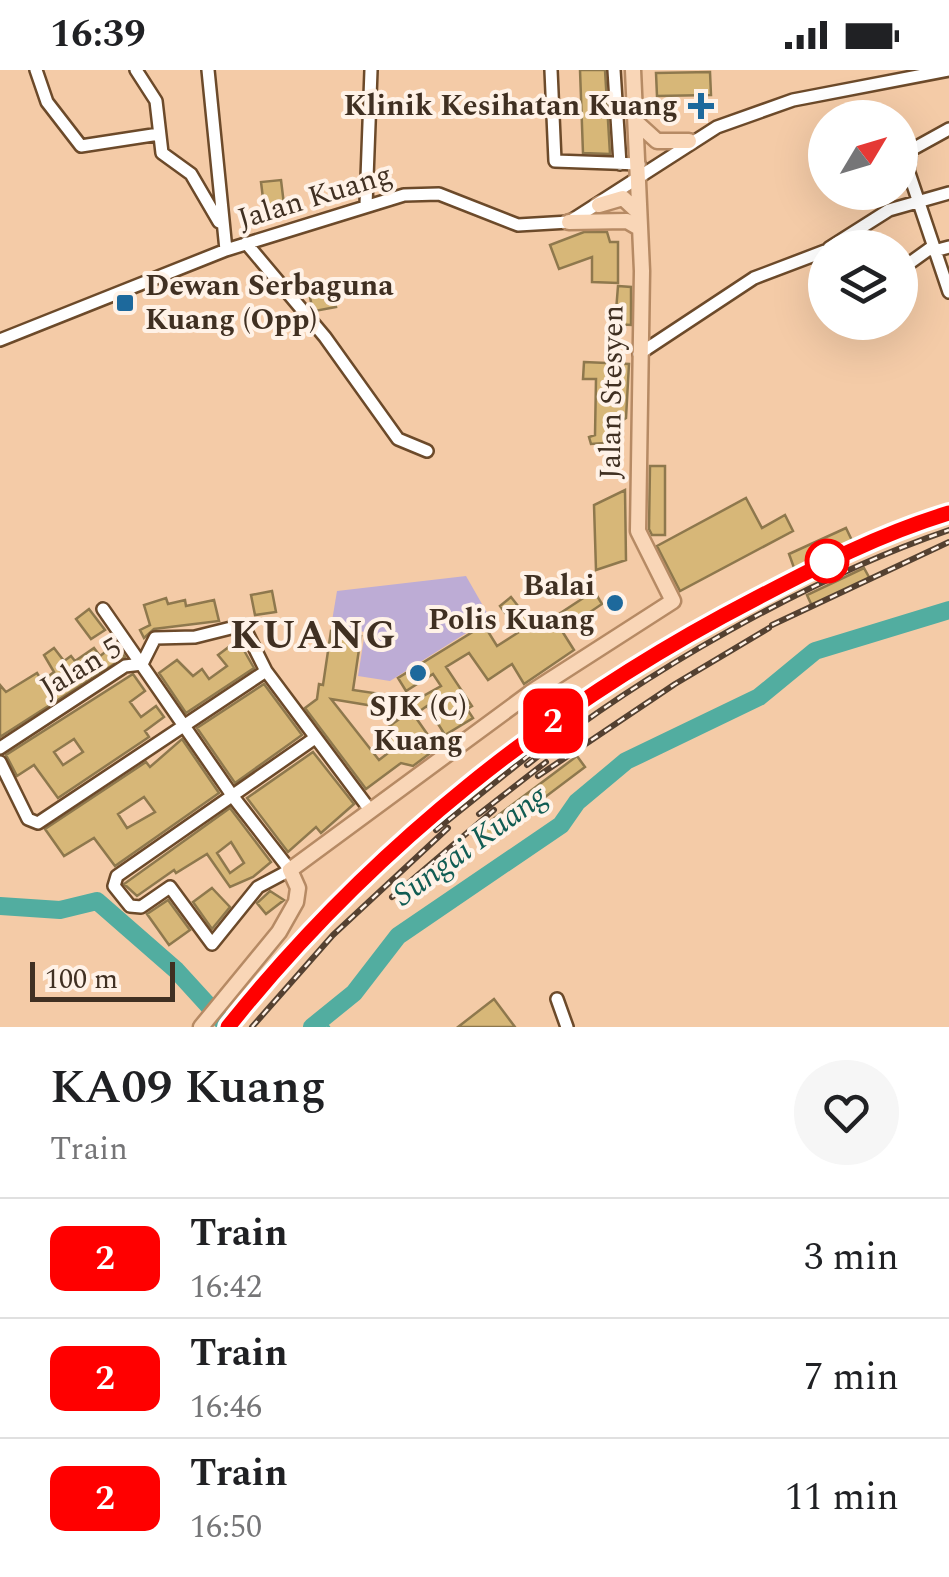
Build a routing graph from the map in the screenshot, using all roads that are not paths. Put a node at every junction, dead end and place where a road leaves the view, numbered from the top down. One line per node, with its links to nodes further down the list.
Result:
1 (36, 70): 11 (street)
2 (136, 70): 11 (street)
3 (208, 70): 20 (street)
4 (370, 70): 17 (street)
5 (551, 70): 13 (street)
6 (614, 70): 13 (street)
7 (633, 70): 9 (main road, Jalan Stesyen)
8 (949, 70): 12 (street, Jalan Kuang)
9 (636, 122): 12 (main road); 14 (main road, Jalan Stesyen)
10 (949, 129): 16 (street)
11 (159, 134): 20 (street)
12 (689, 141): 14 (street, Jalan Kuang)
13 (620, 164): 14 (street)
14 (640, 169): 18 (street, Jalan Kuang); 19 (main road, Jalan Stesyen)
15 (949, 192): 16 (street)
16 (919, 199): 23 (street); 26 (street)
17 (366, 206): 21 (street, Jalan Kuang); 24 (street, Jalan Kuang)
18 (599, 206): 19 (main road); 21 (street, Jalan Kuang)
19 (638, 210): 22 (main road, Jalan Stesyen)
20 (220, 222): 27 (street)
21 (569, 222): 22 (main road)
22 (639, 228): 32 (main road, Jalan Stesyen)
23 (857, 230)
24 (246, 243): 27 (street, Jalan Kuang); 33 (street)
25 (949, 247): 26 (street)
26 (933, 249): 29 (street); 30 (street)
27 (226, 250): 31 (street, Jalan Kuang)
28 (808, 257): 32 (street)
29 (918, 260)
30 (949, 292)
31 (0, 340)
32 (639, 354): 42 (main road, Jalan Stesyen)
33 (428, 451)
34 (103, 609): 35 (street)
35 (142, 664): 36 (street, Jalan 5); 37 (street); 39 (street, Jalan 5)
36 (266, 671): 37 (street); 38 (street)
37 (186, 726): 40 (street); 41 (street)
38 (315, 738): 41 (street); 42 (street)
39 (0, 748)
40 (0, 762)
41 (234, 798): 43 (street); 43 (street)
42 (370, 810): 43 (main road)
43 (290, 870): 45 (main road)
44 (557, 999): 46 (street)
45 (200, 1027)
46 (567, 1027)

